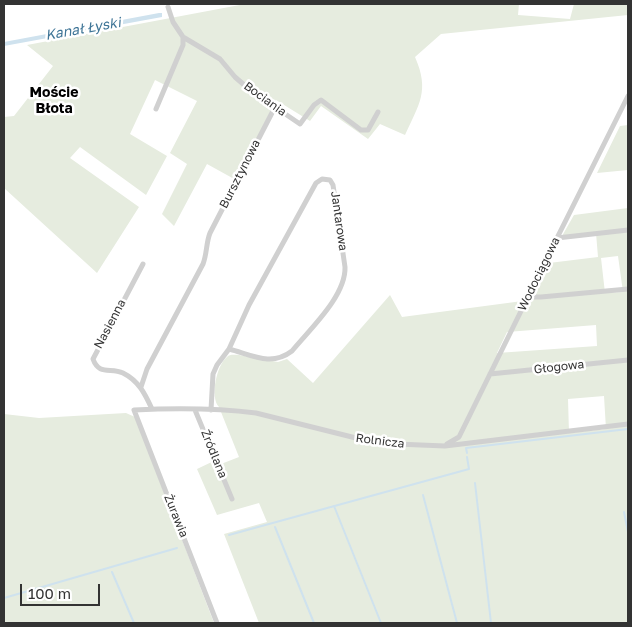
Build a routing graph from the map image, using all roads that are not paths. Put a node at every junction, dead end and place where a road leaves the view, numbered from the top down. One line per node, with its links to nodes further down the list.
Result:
1 (168, 7): 2 (street)
2 (183, 37): 4 (street, Bociania); 5 (street)
3 (628, 96): 8 (street, Wodociągowa)
4 (275, 107): 6 (street, Bociania); 15 (street, Bursztynowa)
5 (156, 110)
6 (378, 112)
7 (628, 230): 8 (street)
8 (557, 238): 11 (street, Wodociągowa)
9 (142, 264): 15 (street, Nasienna)
10 (628, 289): 11 (street)
11 (528, 297): 14 (street, Wodociągowa)
12 (228, 349): 12 (street, Jantarowa); 19 (street, Jantarowa)
13 (628, 360): 14 (street, Głogowa)
14 (490, 374): 21 (street, Wodociągowa)
15 (141, 386): 16 (street)
16 (152, 409): 17 (street, Rolnicza); 18 (street, Rolnicza)
17 (134, 410): 23 (street, Żurawia)
18 (195, 410): 19 (street, Rolnicza); 22 (street, Źródlana)
19 (211, 410): 21 (street, Rolnicza)
20 (628, 424): 21 (street, Rolnicza)
21 (445, 446)
22 (232, 499)
23 (217, 623)

